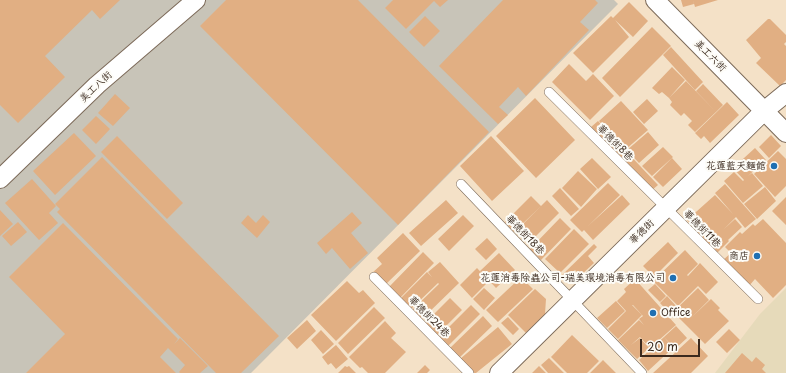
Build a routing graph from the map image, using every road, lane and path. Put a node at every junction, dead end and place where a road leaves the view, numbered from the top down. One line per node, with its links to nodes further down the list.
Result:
1 (196, 0): 7 (street, 美工八街)
2 (655, 0): 5 (street, 美工六街)
3 (548, 92): 9 (lane, 華德街8巷)
4 (786, 93): 5 (street, 華德街)
5 (764, 111): 6 (street, 美工六街); 9 (street, 華德街)
6 (786, 133)
7 (0, 179)
8 (461, 184): 12 (lane, 華德街18巷)
9 (666, 208): 11 (lane, 華德街11巷); 12 (street, 華德街)
10 (374, 277): 13 (lane, 華德街24巷)
11 (758, 300)
12 (572, 301): 14 (street, 華德街); 15 (lane, 華德街18巷)
13 (469, 373)
14 (499, 373)
15 (642, 373)

